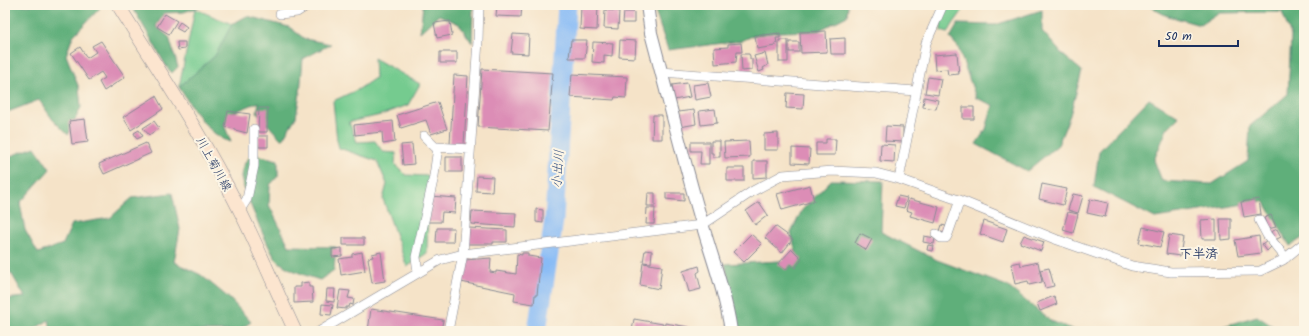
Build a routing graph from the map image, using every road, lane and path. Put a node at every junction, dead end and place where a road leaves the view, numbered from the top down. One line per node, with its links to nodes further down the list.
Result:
1 (118, 5): 15 (main road, 川上菊川線)
2 (308, 5): 6 (street)
3 (479, 5): 12 (street)
4 (647, 5): 7 (street)
5 (943, 5): 8 (street)
6 (280, 14)
7 (661, 72): 8 (street); 17 (street)
8 (916, 91): 13 (street)
9 (254, 129): 15 (street)
10 (424, 136): 11 (street)
11 (438, 147): 12 (street); 22 (street)
12 (470, 149): 20 (street)
13 (899, 179): 14 (street); 17 (street)
14 (960, 200): 18 (street); 21 (street)
15 (240, 210): 23 (main road, 川上菊川線)
16 (1259, 220): 21 (street)
17 (702, 224): 20 (street); 26 (street)
18 (936, 234)
19 (1304, 243): 21 (street)
20 (463, 254): 22 (street); 25 (street)
21 (1286, 258)
22 (418, 273): 24 (street)
23 (295, 331)
24 (320, 331)
25 (448, 331)
26 (731, 331)

